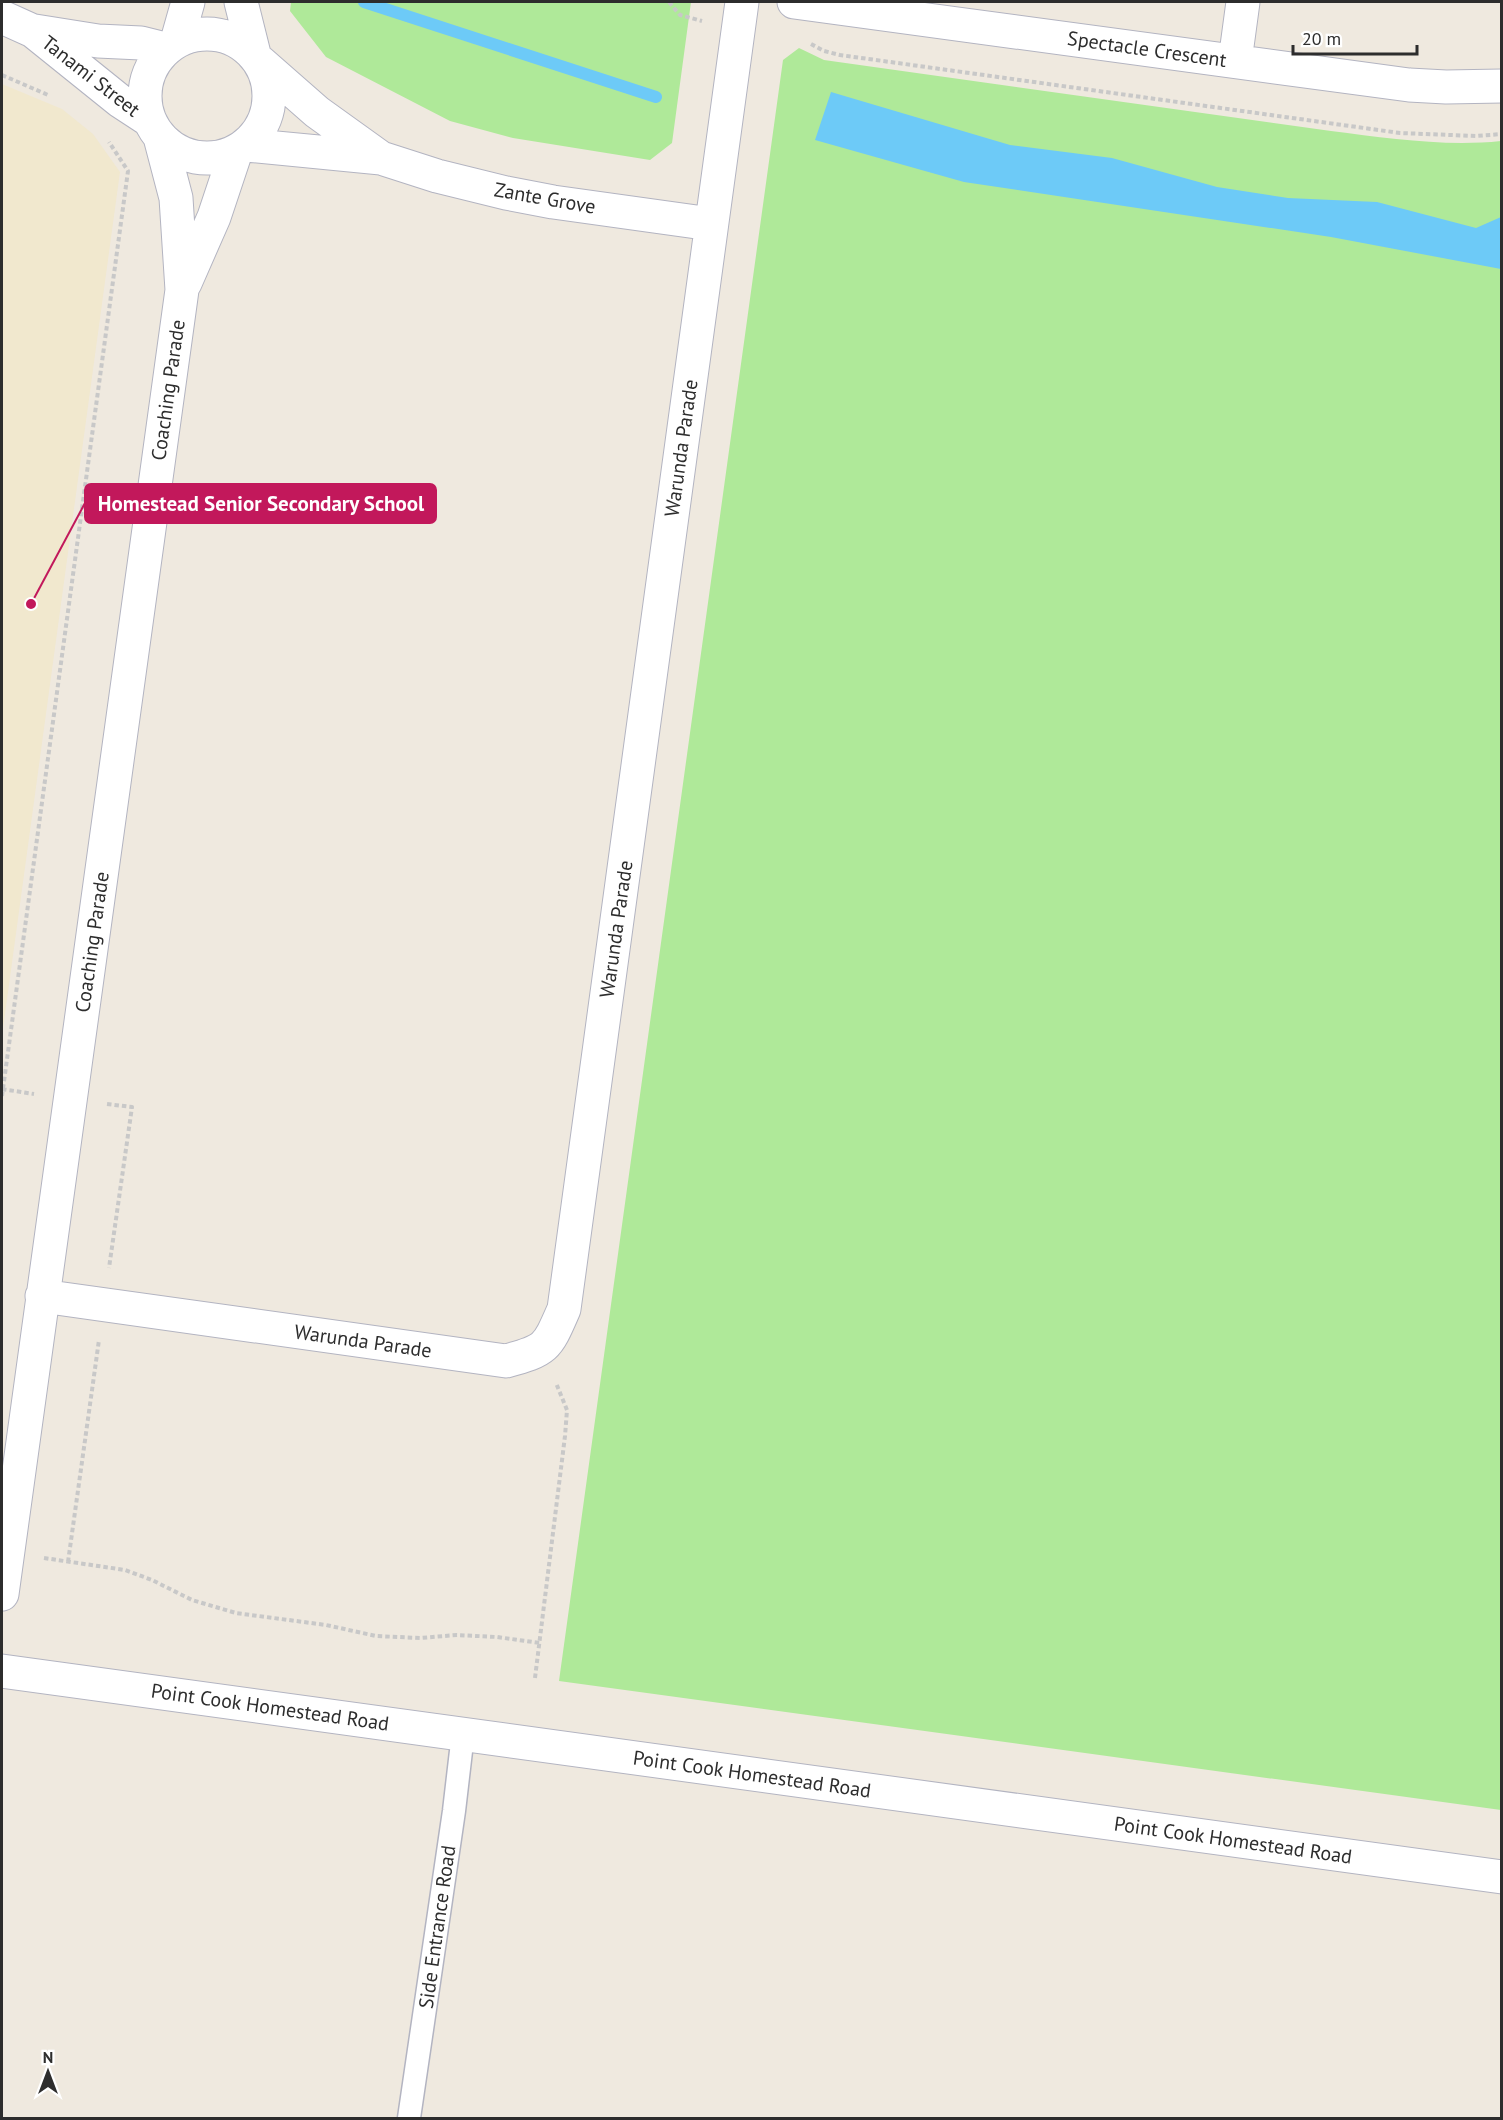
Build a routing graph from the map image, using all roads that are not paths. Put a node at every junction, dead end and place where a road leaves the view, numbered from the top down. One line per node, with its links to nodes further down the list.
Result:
1 (188, 2): 8 (street)
2 (241, 2): 9 (street)
3 (794, 2): 10 (street, Spectacle Crescent)
4 (1243, 2): 10 (street)
5 (740, 14): 15 (street, Warunda Parade)
6 (2, 18): 7 (street, Tanami Street)
7 (33, 31): 8 (street, Tanami Street); 12 (street, Tanami Street)
8 (171, 45): 9 (street); 12 (street)
9 (257, 58): 13 (street); 14 (street, Zante Grove)
10 (1235, 61): 11 (street, Spectacle Crescent)
11 (1502, 86)
12 (154, 128): 13 (street); 16 (street, Coaching Parade)
13 (241, 148): 14 (street, Zante Grove); 16 (street, Coaching Parade)
14 (381, 158): 15 (street, Zante Grove)
15 (711, 224): 17 (street, Warunda Parade)
16 (182, 290): 17 (street, Coaching Parade)
17 (42, 1296): 18 (street, Coaching Parade)
18 (2, 1594)
19 (2, 1671): 20 (street, Point Cook Homestead Road)
20 (463, 1734): 21 (street, Point Cook Homestead Road); 22 (lane, Side Entrance Road)
21 (1502, 1877)
22 (410, 2118)

